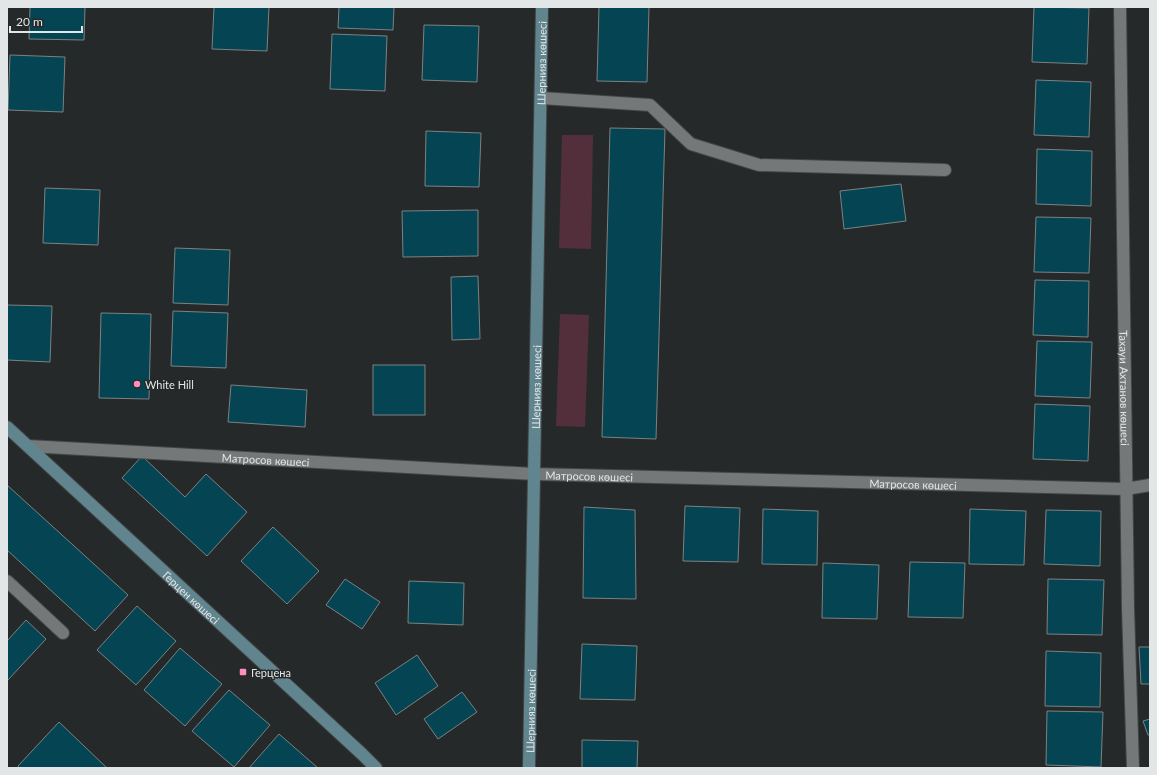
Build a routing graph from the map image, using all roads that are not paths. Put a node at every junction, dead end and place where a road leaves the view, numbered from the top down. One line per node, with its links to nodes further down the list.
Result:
1 (542, 7): 3 (street, Шернияз көшесі)
2 (1120, 7): 9 (street, Тахауи Ахтанов көшесі)
3 (541, 98): 4 (street); 7 (street, Шернияз көшесі)
4 (945, 170)
5 (7, 427): 6 (street, Герцен көшесі)
6 (28, 446): 7 (street, Матросов көшесі); 12 (street, Герцен көшесі)
7 (534, 474): 9 (street, Матросов көшесі); 13 (street, Шернияз көшесі)
8 (1150, 485): 9 (street, Матросов көшесі)
9 (1126, 489): 14 (street, Тахауи Ахтанов көшесі)
10 (7, 581): 11 (street)
11 (63, 633)
12 (376, 768)
13 (529, 768)
14 (1133, 768)

